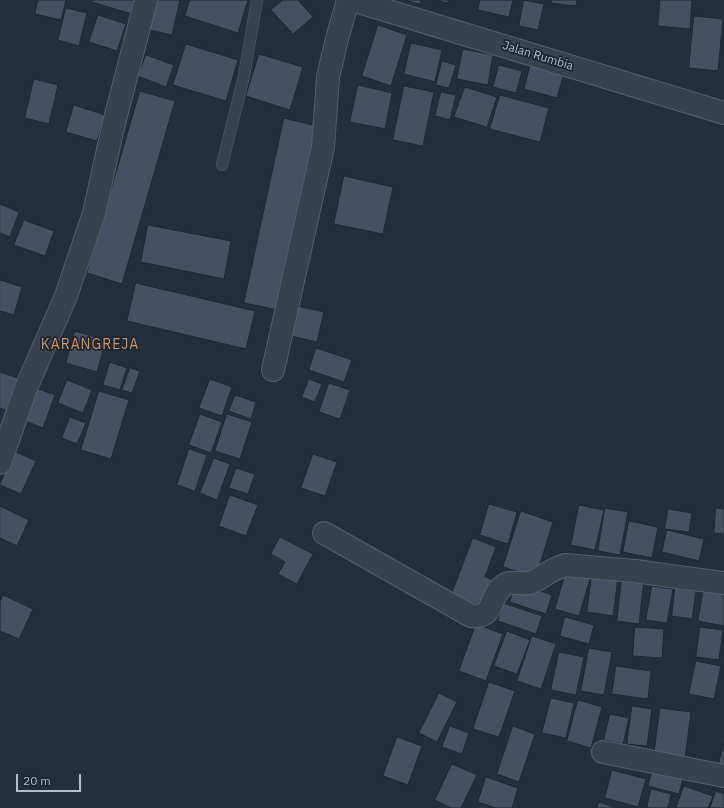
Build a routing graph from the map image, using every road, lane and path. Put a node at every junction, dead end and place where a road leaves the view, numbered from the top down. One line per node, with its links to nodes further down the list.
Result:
1 (146, 0): 8 (street)
2 (257, 0): 6 (lane)
3 (348, 0): 7 (street)
4 (352, 0): 5 (street, Jalan Rumbia)
5 (724, 113)
6 (222, 165)
7 (273, 370)
8 (0, 463)
9 (324, 533): 10 (street)
10 (724, 583)
11 (603, 752): 12 (street)
12 (724, 776)

